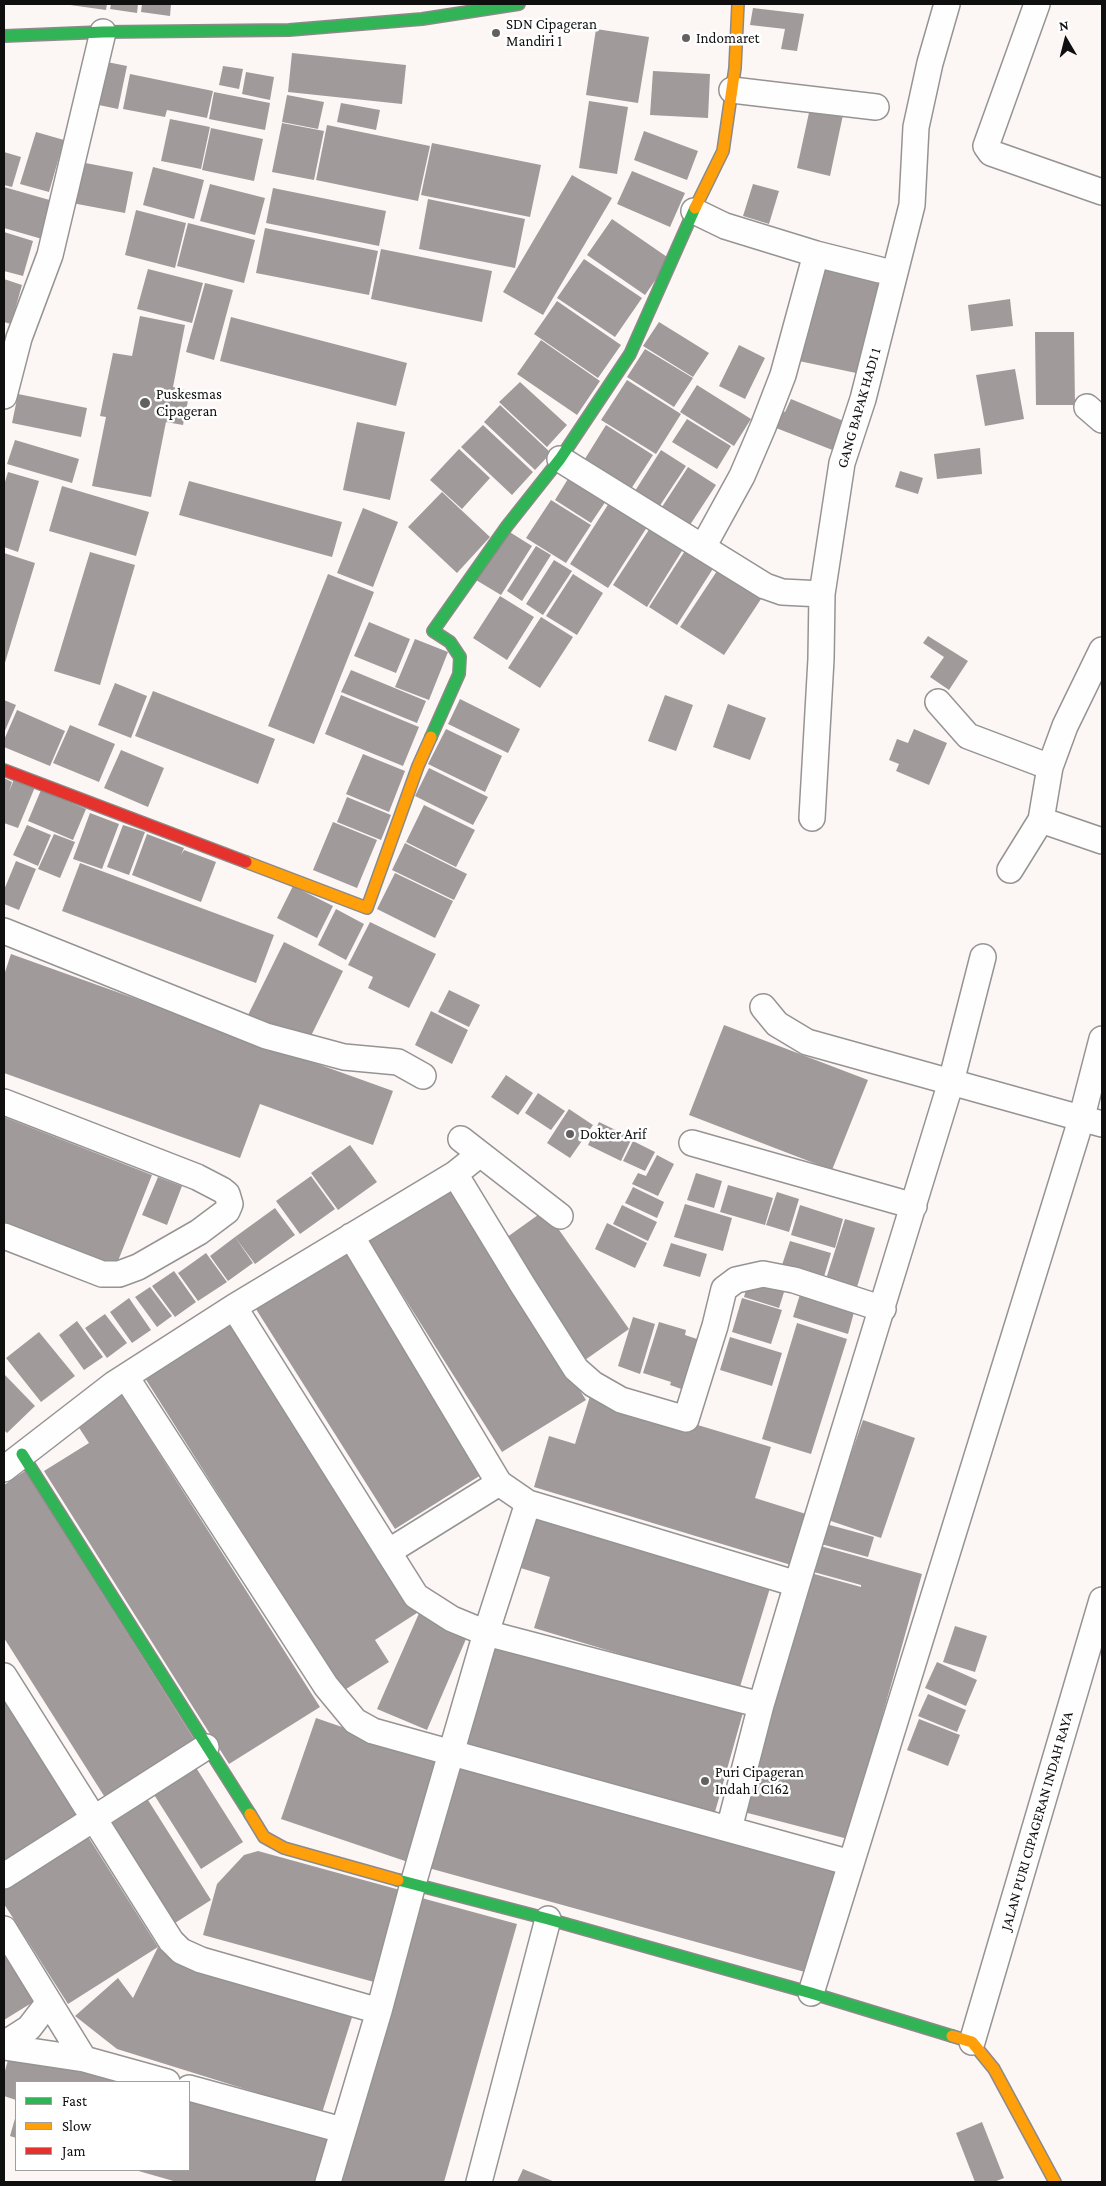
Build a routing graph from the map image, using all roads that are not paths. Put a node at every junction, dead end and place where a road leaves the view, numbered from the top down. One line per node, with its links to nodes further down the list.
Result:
1 (519, 4): 5 (street)
2 (738, 4): 7 (street)
3 (947, 4): 16 (street, GANG BAPAK HADI 1)
4 (1037, 4): 9 (street)
5 (104, 32): 6 (street); 13 (street)
6 (4, 36)
7 (732, 90): 8 (street); 10 (street)
8 (876, 107)
9 (1102, 192)
10 (694, 211): 11 (street); 14 (street)
11 (816, 254): 12 (street); 15 (street)
12 (880, 270)
13 (4, 396)
14 (560, 459): 15 (street); 20 (street)
15 (703, 547): 16 (street)
16 (801, 593): 21 (street, GANG BAPAK HADI 1)
17 (1102, 650): 19 (street)
18 (938, 702): 19 (street)
19 (1050, 767): 22 (street)
20 (4, 770)
21 (812, 818)
22 (1041, 820): 23 (street); 24 (street)
23 (1102, 841)
24 (1010, 870)
25 (6, 938): 29 (street)
26 (983, 957): 30 (street)
27 (763, 1007): 30 (street)
28 (1102, 1039): 32 (street)
29 (423, 1076)
30 (951, 1082): 32 (street); 35 (street)
31 (4, 1102): 37 (street)
32 (1091, 1122): 55 (street)
33 (692, 1143): 35 (street)
34 (455, 1174): 36 (street); 38 (street); 40 (street)
35 (914, 1206): 40 (street)
36 (560, 1216)
37 (4, 1236)
38 (351, 1236): 39 (street); 43 (street)
39 (234, 1307): 41 (street); 45 (street)
40 (882, 1309): 46 (street)
41 (126, 1377): 42 (street); 52 (street)
42 (13, 1462): 51 (street)
43 (498, 1483): 44 (street); 45 (street)
44 (528, 1503): 46 (street); 48 (street)
45 (388, 1552): 48 (street)
46 (797, 1584): 50 (street)
47 (1102, 1600): 63 (street, JALAN PURI CIPAGERAN INDAH RAYA)
48 (486, 1633): 50 (street); 52 (street)
49 (4, 1676): 53 (street)
50 (761, 1705): 54 (street)
51 (206, 1747): 53 (street); 57 (street)
52 (452, 1753): 54 (street); 57 (street)
53 (95, 1820): 56 (street); 62 (street)
54 (729, 1829): 55 (street)
55 (851, 1863): 60 (street)
56 (4, 1876)
57 (413, 1884): 58 (street); 62 (street)
58 (548, 1919): 60 (street); 70 (street)
59 (4, 1930): 61 (street)
60 (811, 1993): 63 (street)
61 (49, 2002): 64 (street); 65 (street)
62 (379, 2011): 68 (street)
63 (972, 2042): 71 (street)
64 (4, 2046): 65 (street)
65 (84, 2059): 66 (street)
66 (163, 2081)
67 (190, 2088): 68 (street)
68 (342, 2130): 69 (street)
69 (328, 2182)
70 (479, 2182)
71 (1055, 2182)

